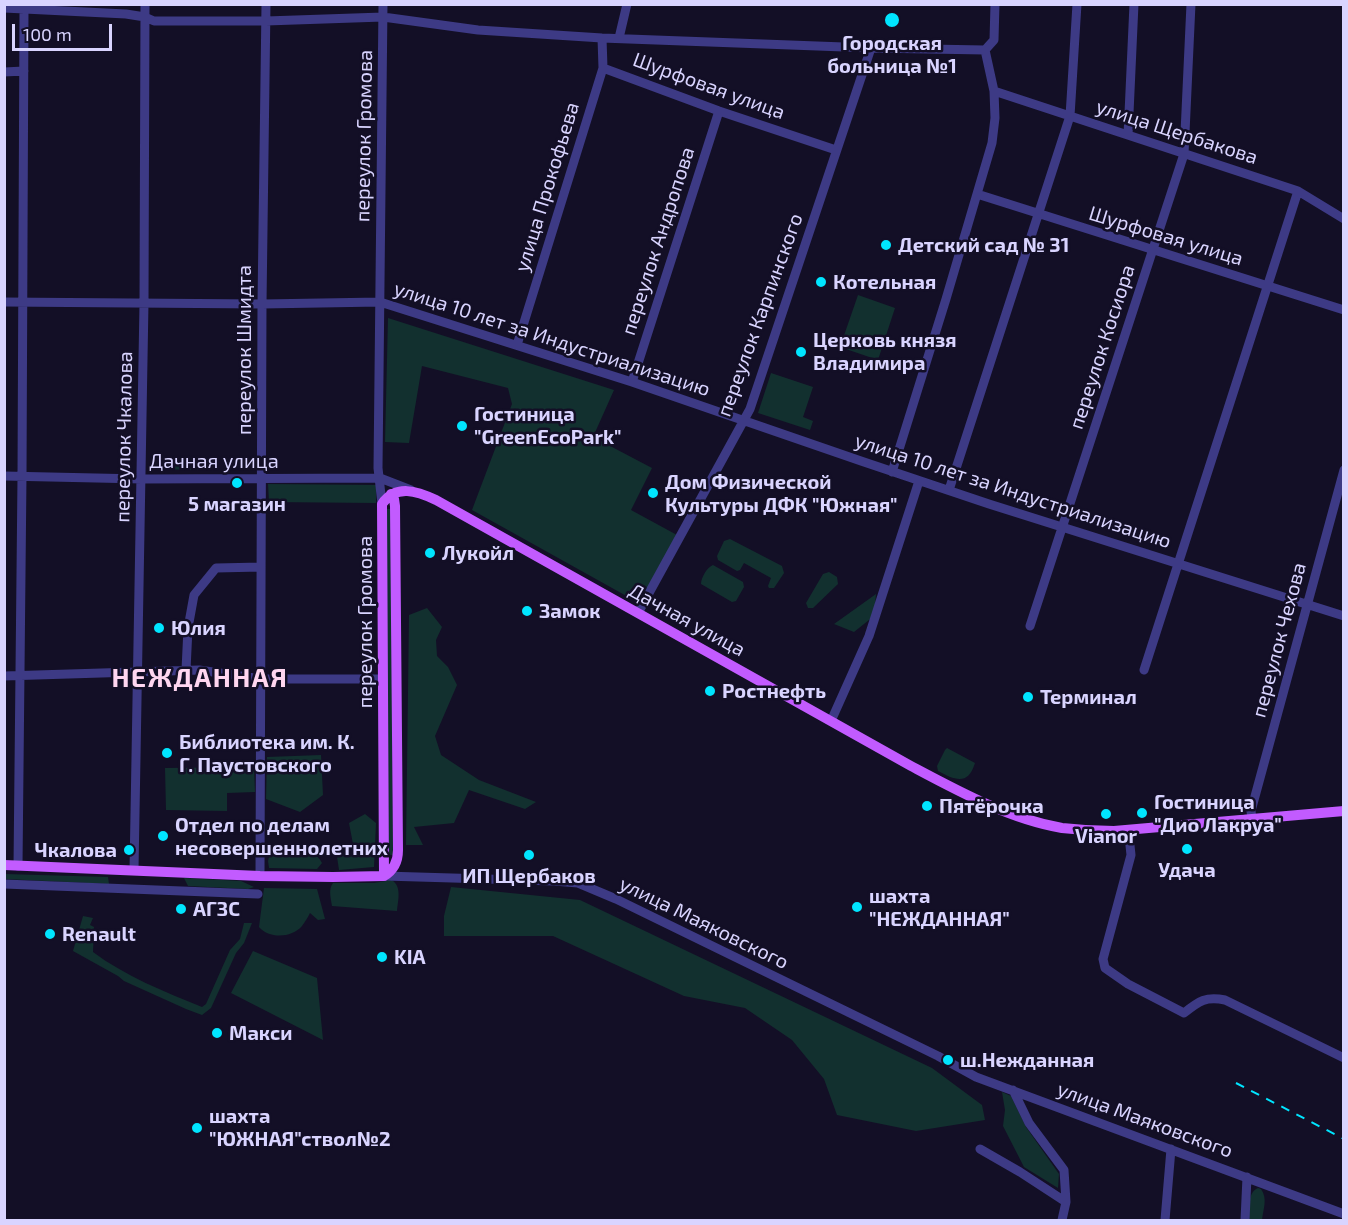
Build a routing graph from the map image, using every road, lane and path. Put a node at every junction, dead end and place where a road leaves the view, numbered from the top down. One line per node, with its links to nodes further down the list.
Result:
1 (145, 4): 12 (street, переулок Чкалова)
2 (266, 4): 13 (street, переулок Шмидта)
3 (383, 4): 11 (street, переулок Громова)
4 (627, 4): 15 (street)
5 (995, 4): 17 (street)
6 (1077, 4): 23 (street)
7 (1134, 4): 24 (street)
8 (1191, 4): 26 (street, переулок Косиора)
9 (4, 8): 10 (street, Шурфовая улица)
10 (29, 8): 12 (street, Шурфовая улица); 19 (street)
11 (383, 17): 13 (street, Шурфовая улица); 14 (street, Шурфовая улица); 34 (street, переулок Громова)
12 (145, 18): 13 (street, Шурфовая улица); 36 (street, переулок Чкалова)
13 (266, 21): 37 (street, переулок Шмидта)
14 (602, 38): 15 (street, Шурфовая улица); 18 (street, улица Прокофьева)
15 (619, 38): 16 (street, Шурфовая улица)
16 (871, 48): 17 (street); 25 (street, переулок Карпинского)
17 (985, 50): 21 (street)
18 (603, 68): 22 (street, Шурфовая улица); 39 (street, улица Прокофьева)
19 (24, 71): 20 (street); 35 (street)
20 (4, 72)
21 (994, 91): 23 (street, улица Щербакова); 28 (street)
22 (719, 111): 25 (street, Шурфовая улица); 40 (street, переулок Андропова)
23 (1070, 116): 24 (street, улица Щербакова); 29 (street)
24 (1128, 135): 26 (street, улица Щербакова)
25 (836, 150): 41 (street, переулок Карпинского)
26 (1184, 154): 27 (street, улица Щербакова); 31 (street, переулок Косиора)
27 (1298, 191): 30 (street, улица Щербакова); 32 (street)
28 (977, 194): 29 (street, Шурфовая улица); 43 (street)
29 (1038, 214): 31 (street, Шурфовая улица); 50 (street)
30 (1344, 219)
31 (1153, 250): 32 (street, Шурфовая улица); 55 (street, переулок Косиора)
32 (1267, 287): 38 (street, Шурфовая улица); 56 (street)
33 (4, 302): 35 (street, улица 10 лет за Индустриализацию)
34 (380, 302): 37 (street, улица 10 лет за Индустриализацию); 39 (street, улица 10 лет за Индустриализацию); 46 (street, переулок Громова)
35 (23, 303): 36 (street, улица 10 лет за Индустриализацию); 45 (street)
36 (144, 303): 37 (street, улица 10 лет за Индустриализацию); 47 (street, переулок Чкалова)
37 (262, 304): 48 (street, переулок Шмидта)
38 (1344, 310)
39 (517, 345): 40 (street, улица 10 лет за Индустриализацию)
40 (632, 382): 41 (street, улица 10 лет за Индустриализацию)
41 (744, 421): 43 (street, улица 10 лет за Индустриализацию); 59 (street, переулок Карпинского)
42 (1344, 470): 58 (street, переулок Чехова)
43 (892, 472): 49 (street, улица 10 лет за Индустриализацию)
44 (4, 476): 45 (street, Дачная улица)
45 (22, 476): 47 (street, Дачная улица); 66 (street)
46 (380, 478): 48 (street, Дачная улица); 51 (street); 52 (street, Дачная улица); 53 (street, переулок Громова)
47 (142, 479): 48 (street, Дачная улица); 64 (street, переулок Чкалова)
48 (261, 479): 57 (street, переулок Шмидта)
49 (919, 481): 50 (street, улица 10 лет за Индустриализацию); 69 (street)
50 (949, 490): 55 (street, улица 10 лет за Индустриализацию)
51 (391, 494): 52 (main road); 53 (main road); 54 (main road, переулок Громова)
52 (416, 494): 54 (main road); 59 (main road, Дачная улица)
53 (382, 504): 68 (main road, переулок Громова)
54 (395, 506): 78 (main road, переулок Громова)
55 (1062, 526): 56 (street, улица 10 лет за Индустриализацию); 61 (street, переулок Косиора)
56 (1179, 563): 58 (street, улица 10 лет за Индустриализацию); 63 (street)
57 (261, 567): 62 (street); 67 (street, переулок Шмидта)
58 (1307, 604): 60 (street, улица 10 лет за Индустриализацию); 72 (street, переулок Чехова)
59 (637, 616): 69 (main road, Дачная улица)
60 (1344, 616)
61 (1030, 626)
62 (186, 670): 64 (street); 67 (street)
63 (1144, 670)
64 (137, 672): 66 (street); 76 (street, переулок Чкалова)
65 (4, 676): 66 (street)
66 (20, 676): 75 (street)
67 (261, 679): 68 (street); 77 (street, переулок Шмидта)
68 (383, 679): 78 (main road, переулок Громова)
69 (830, 723): 73 (main road, Дачная улица)
70 (1344, 811): 72 (main road, Дачная улица)
71 (1344, 816): 72 (main road, Дачная улица)
72 (1252, 822): 73 (main road, Дачная улица)
73 (1129, 833): 81 (street)
74 (4, 866): 75 (main road, улица Маяковского)
75 (18, 866): 76 (main road, улица Маяковского)
76 (134, 870): 77 (main road, улица Маяковского)
77 (260, 876): 78 (main road, улица Маяковского)
78 (384, 876): 82 (street, улица Маяковского)
79 (4, 884): 80 (street)
80 (258, 894)
81 (1344, 1058)
82 (1013, 1090): 84 (street, улица Маяковского); 86 (street)
83 (980, 1149): 86 (street)
84 (1171, 1149): 85 (street, улица Маяковского); 89 (street)
85 (1247, 1177): 87 (street, улица Маяковского); 90 (street)
86 (1066, 1202): 88 (street)
87 (1344, 1214)
88 (1062, 1221)
89 (1165, 1221)
90 (1245, 1221)

